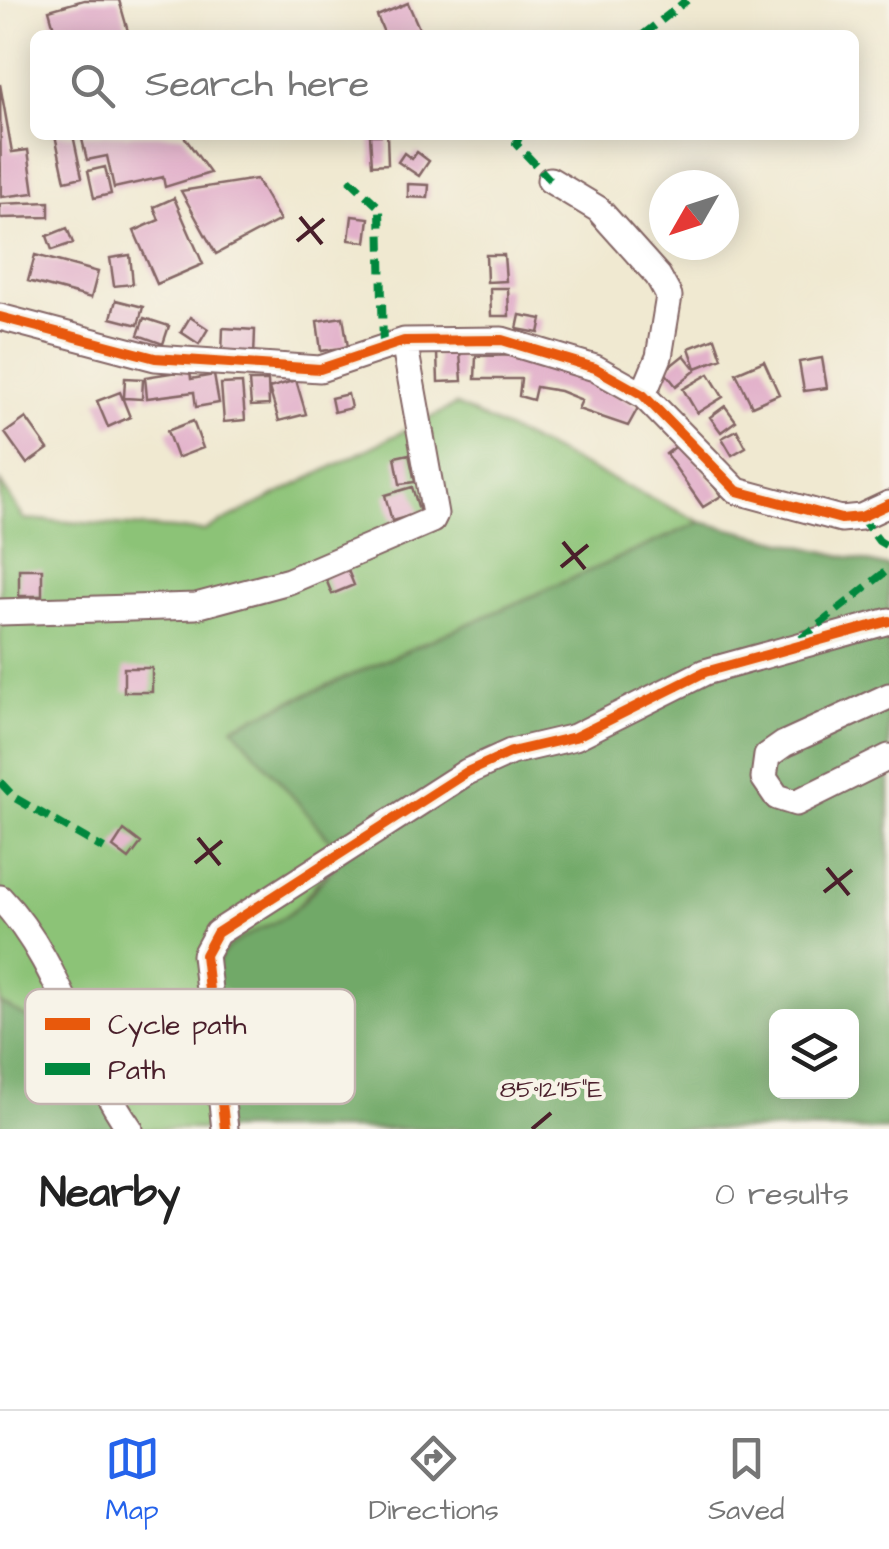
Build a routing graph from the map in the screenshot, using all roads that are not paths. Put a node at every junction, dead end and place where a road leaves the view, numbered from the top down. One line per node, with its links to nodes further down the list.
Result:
1 (550, 180): 4 (street)
2 (0, 316): 3 (street)
3 (404, 342): 4 (street); 6 (street)
4 (642, 394): 5 (street)
5 (889, 504)
6 (0, 612)
7 (889, 621): 12 (street)
8 (889, 696): 9 (street)
9 (889, 757)
10 (0, 898): 11 (street)
11 (61, 989)
12 (209, 989)
13 (112, 1104): 15 (street)
14 (221, 1104): 16 (street)
15 (130, 1129)
16 (224, 1129)

